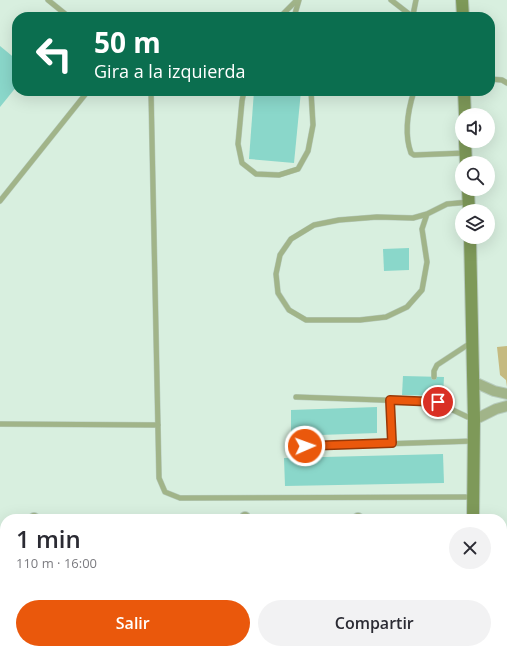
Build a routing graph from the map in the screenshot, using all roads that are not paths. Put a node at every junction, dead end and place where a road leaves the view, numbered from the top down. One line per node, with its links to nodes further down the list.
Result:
1 (48, 0): 6 (lane)
2 (298, 0): 7 (lane); 8 (lane)
3 (391, 0): 9 (lane)
4 (416, 0): 10 (lane)
5 (462, 0): 11 (main road)
6 (63, 12)
7 (285, 12)
8 (295, 12)
9 (408, 12)
10 (414, 12)
11 (462, 12)
12 (495, 79): 13 (lane)
13 (507, 83)
14 (84, 96): 22 (lane)
15 (151, 96): 37 (lane)
16 (243, 96): 17 (lane)
17 (312, 96)
18 (413, 96): 21 (lane)
19 (464, 96): 20 (main road)
20 (465, 108)
21 (466, 152)
22 (0, 201)
23 (455, 205): 24 (lane)
24 (427, 214): 24 (lane)
25 (470, 244): 26 (main road)
26 (472, 342): 27 (lane); 28 (main road)
27 (434, 377)
28 (474, 382): 29 (street); 35 (main road)
29 (507, 394)
30 (435, 396): 33 (lane)
31 (296, 397): 32 (lane)
32 (390, 400): 33 (lane); 39 (lane)
33 (438, 402): 35 (lane)
34 (507, 406): 35 (street)
35 (474, 420): 38 (main road)
36 (0, 424): 37 (lane)
37 (158, 425): 41 (lane)
38 (474, 440): 39 (lane); 41 (main road)
39 (392, 443): 40 (lane)
40 (291, 447)
41 (473, 497): 42 (main road)
42 (473, 514)

